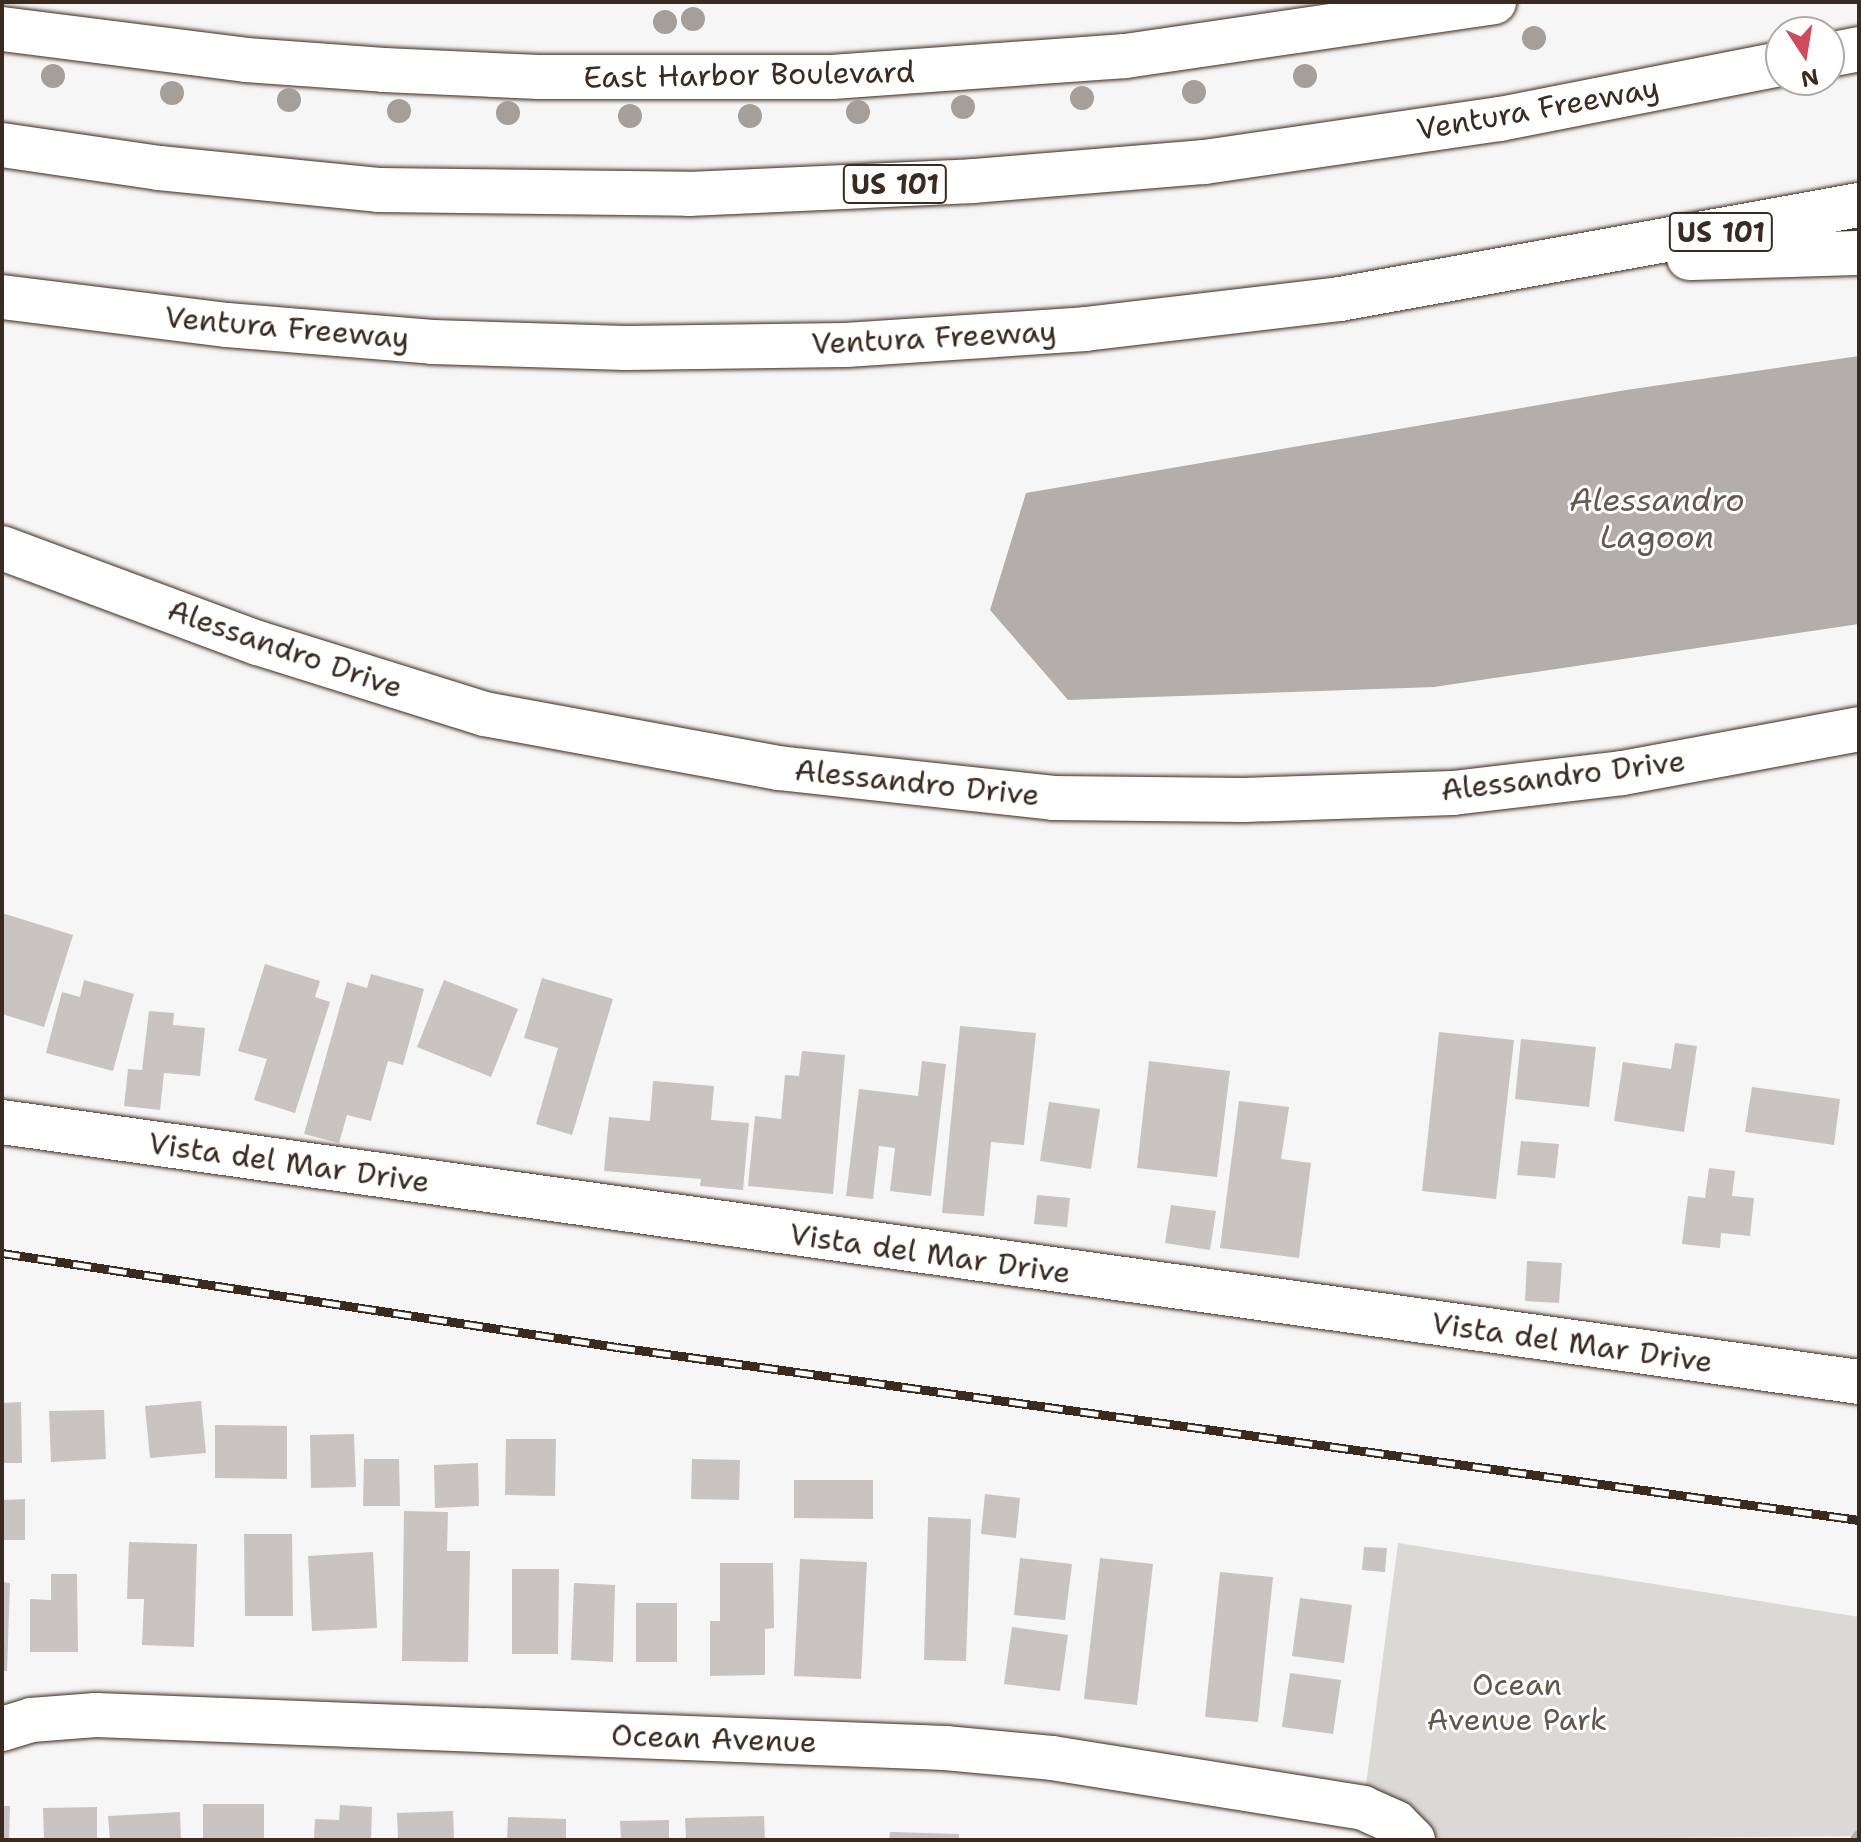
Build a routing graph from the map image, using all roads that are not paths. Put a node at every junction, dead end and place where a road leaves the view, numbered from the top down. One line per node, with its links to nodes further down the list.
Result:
1 (1494, 2): 2 (main road, East Harbor Boulevard)
2 (2, 29)
3 (1765, 67): 4 (main road, Ventura Freeway / US 101)
4 (2, 145)
5 (1859, 205): 7 (main road, Ventura Freeway / US 101)
6 (1859, 253): 7 (main road)
7 (1583, 259): 8 (main road, Ventura Freeway / US 101)
8 (2, 297)
9 (2, 548): 10 (main road, Alessandro Drive)
10 (1859, 729)
11 (2, 1122): 12 (main road, Vista del Mar Drive)
12 (1859, 1382)
13 (2, 1729): 14 (main road, Ocean Avenue)
14 (1413, 1840)

